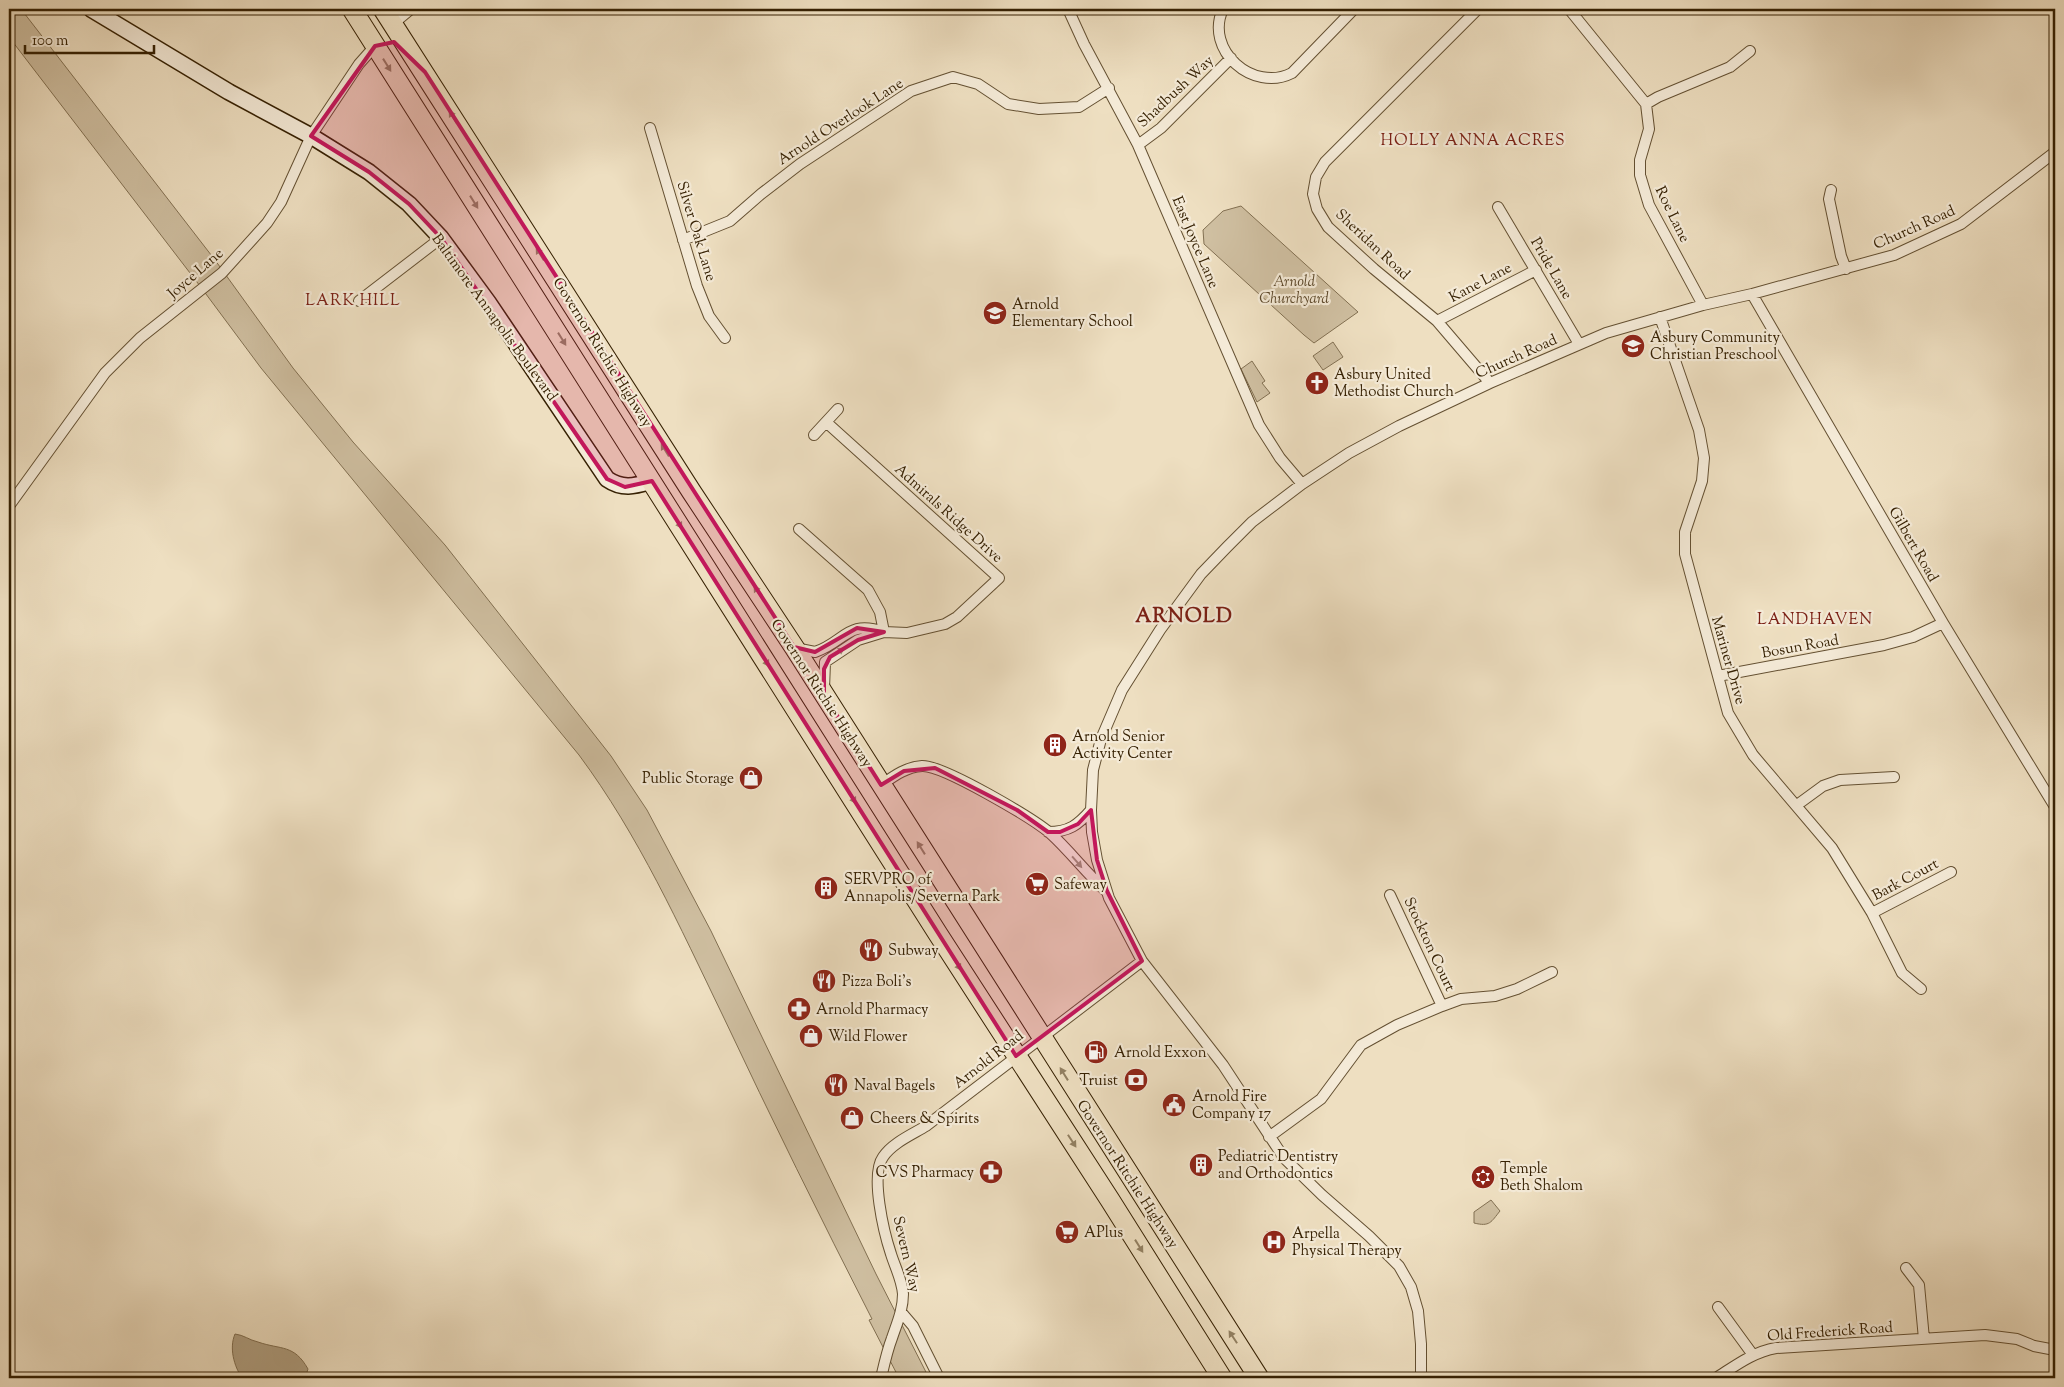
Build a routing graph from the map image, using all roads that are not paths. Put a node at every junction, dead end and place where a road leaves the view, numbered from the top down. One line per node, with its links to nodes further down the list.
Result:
1 (91, 9): 18 (street, Baltimore Annapolis Boulevard)
2 (352, 9): 11 (highway, Governor Ritchie Highway)
3 (361, 9): 10 (highway)
4 (411, 9): 10 (street)
5 (1068, 9): 15 (street, East Joyce Lane)
6 (1223, 9): 13 (street)
7 (1354, 9): 13 (street)
8 (1478, 9): 31 (street, Sheridan Road)
9 (1569, 9): 16 (street)
10 (388, 16): 14 (highway, Governor Ritchie Highway)
11 (375, 46): 14 (highway); 18 (street, Joyce Lane); 38 (highway, Governor Ritchie Highway, one-way to 38)
12 (1750, 51): 16 (street)
13 (1231, 58): 19 (street, Shadbush Way)
14 (424, 72): 40 (highway, Governor Ritchie Highway, one-way to 14)
15 (1109, 88): 19 (street, East Joyce Lane); 24 (street, Arnold Overlook Lane)
16 (1646, 104): 29 (street, Roe Lane)
17 (650, 128): 24 (street, Silver Oak Lane)
18 (311, 136): 23 (street, Baltimore Annapolis Boulevard); 41 (street, Joyce Lane)
19 (1138, 145): 39 (street, East Joyce Lane)
20 (2055, 152): 25 (street, Church Road)
21 (1831, 190): 25 (street)
22 (1498, 207): 26 (street, Pride Lane)
23 (441, 238): 28 (street); 38 (street, Baltimore Annapolis Boulevard)
24 (683, 240): 32 (street, Silver Oak Lane)
25 (1846, 268): 27 (street, Church Road)
26 (1536, 270): 31 (street, Kane Lane); 33 (street, Pride Lane)
27 (1752, 294): 29 (street, Church Road); 43 (street, Gilbert Road)
28 (359, 300)
29 (1703, 305): 30 (street, Church Road)
30 (1660, 318): 33 (street, Church Road); 46 (street, Mariner Drive)
31 (1437, 321): 34 (street, Sheridan Road)
32 (726, 338)
33 (1579, 344): 34 (street, Church Road)
34 (1490, 382): 39 (street, Church Road)
35 (838, 408): 36 (street)
36 (826, 422): 37 (street); 44 (street, Admirals Ridge Drive)
37 (814, 434)
38 (652, 481): 40 (highway); 63 (highway, Governor Ritchie Highway, one-way to 63)
39 (1302, 484): 52 (street, Church Road)
40 (691, 491): 45 (highway, Governor Ritchie Highway, one-way to 40)
41 (9, 506)
42 (799, 529): 44 (street)
43 (1943, 623): 46 (street, Bosun Road); 51 (street, Gilbert Road)
44 (884, 632): 45 (street, Admirals Ridge Drive); 47 (street, Admirals Ridge Drive, one-way to 44)
45 (794, 648): 47 (highway, Governor Ritchie Highway)
46 (1718, 676): 50 (street, Mariner Drive)
47 (824, 695): 49 (highway, Governor Ritchie Highway)
48 (1894, 777): 50 (street)
49 (881, 785): 53 (street); 62 (highway, Governor Ritchie Highway, one-way to 49)
50 (1796, 805): 57 (street, Mariner Drive)
51 (2055, 807)
52 (1091, 810): 53 (street); 55 (street, Church Road)
53 (1048, 832): 55 (street, one-way to 55)
54 (1951, 872): 57 (street, Bark Court)
55 (1107, 891): 58 (street)
56 (1390, 895): 61 (street, Stockton Court)
57 (1872, 913): 60 (street, Mariner Drive)
58 (1142, 961): 62 (street, Arnold Road); 64 (street)
59 (1552, 972): 61 (street)
60 (1921, 989)
61 (1442, 1006): 64 (street)
62 (1041, 1037): 63 (street, Arnold Road); 75 (highway, Governor Ritchie Highway, one-way to 62)
63 (1016, 1056): 65 (street, Arnold Road); 74 (highway, Governor Ritchie Highway, one-way to 74)
64 (1269, 1137): 76 (street)
65 (879, 1193): 68 (street, Severn Way)
66 (1906, 1268): 69 (street)
67 (1718, 1307): 71 (street)
68 (901, 1312): 72 (street, Severn Way); 73 (street)
69 (1924, 1339): 70 (street, Old Frederick Road); 71 (street, Old Frederick Road)
70 (2055, 1350)
71 (1753, 1355): 77 (street, Old Frederick Road)
72 (881, 1378)
73 (939, 1378)
74 (1222, 1378)
75 (1259, 1378)
76 (1421, 1378)
77 (1716, 1378)

